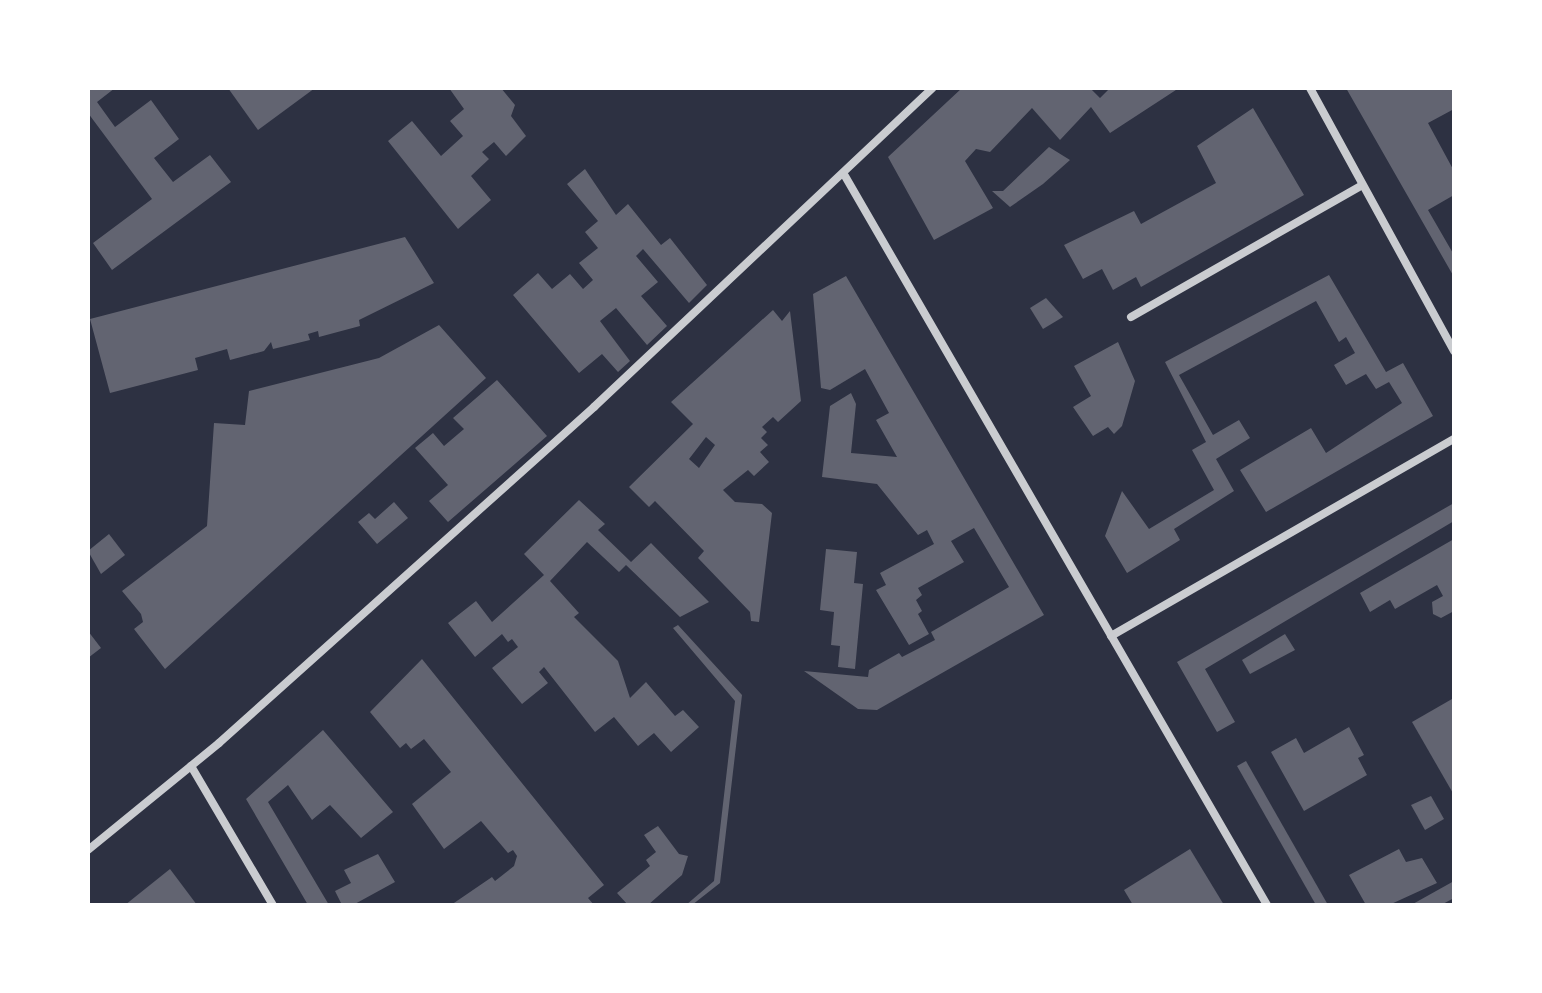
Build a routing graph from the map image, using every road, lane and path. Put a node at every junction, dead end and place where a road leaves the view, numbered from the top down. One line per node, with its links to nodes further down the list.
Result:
1 (932, 88): 3 (street)
2 (1310, 88): 4 (street)
3 (845, 176): 8 (street); 9 (street)
4 (1361, 186): 5 (street); 6 (street)
5 (1131, 317)
6 (1454, 351)
7 (1454, 439): 8 (street)
8 (1111, 636): 12 (street)
9 (191, 766): 10 (street); 11 (street)
10 (88, 850)
11 (273, 905)
12 (1267, 905)

